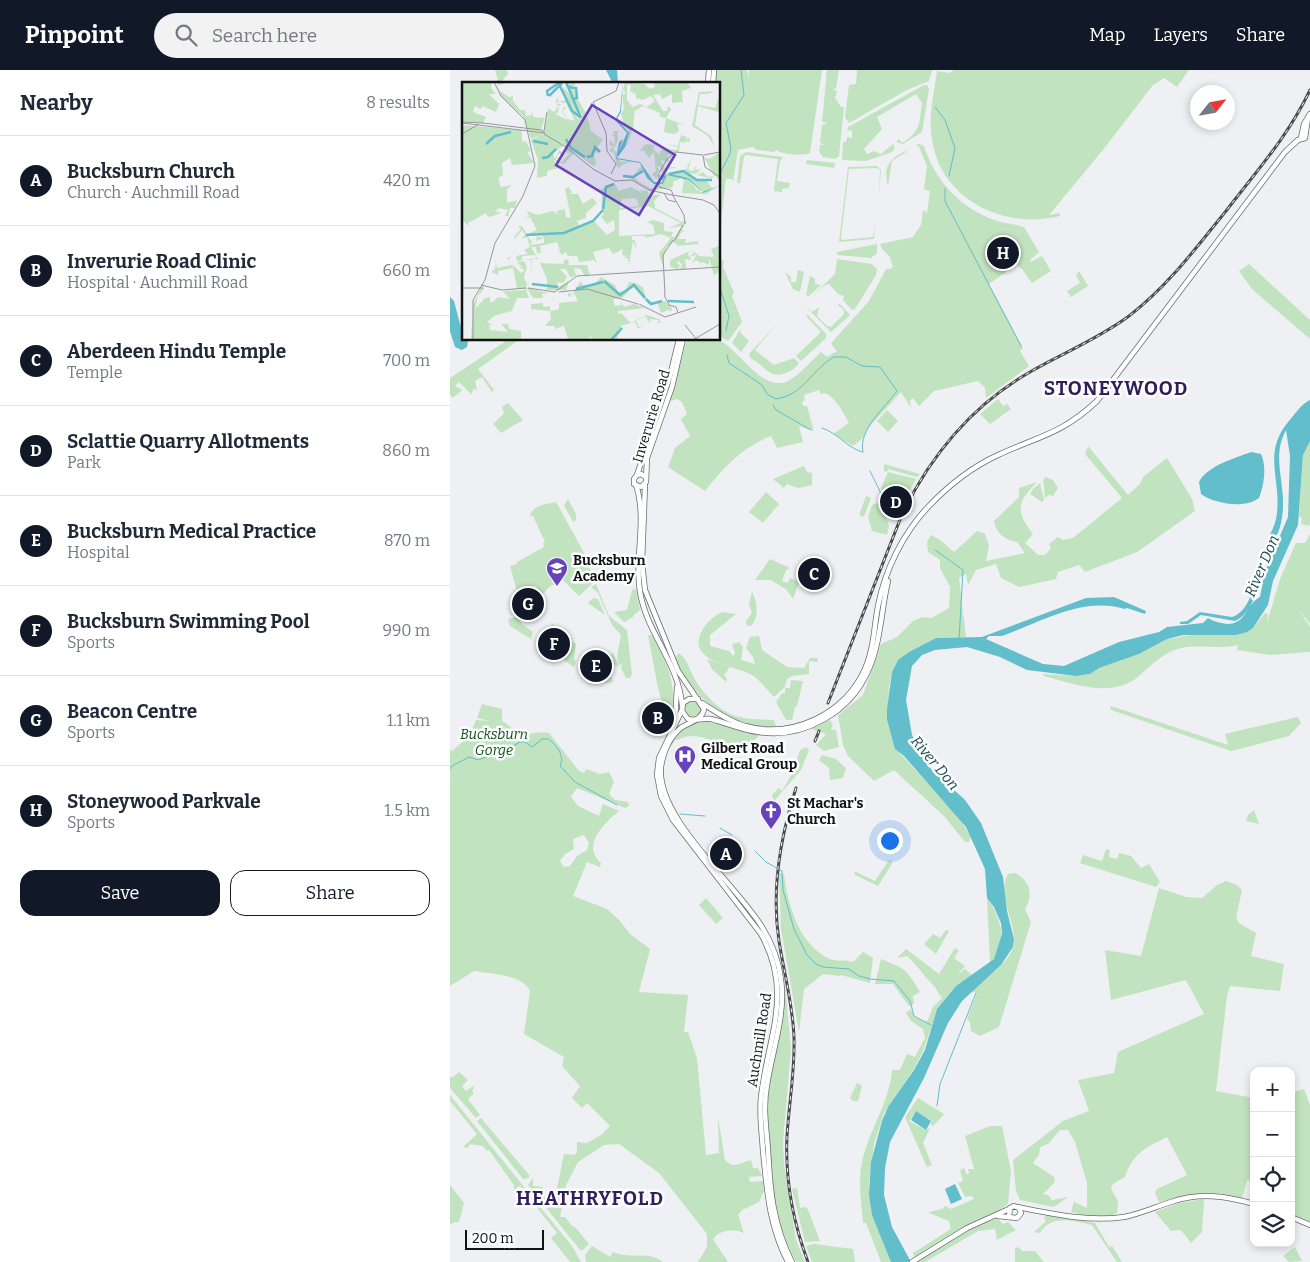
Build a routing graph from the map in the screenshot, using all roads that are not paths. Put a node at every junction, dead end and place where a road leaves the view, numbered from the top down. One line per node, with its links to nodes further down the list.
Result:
1 (1309, 116): 9 (main road)
2 (679, 340): 4 (main road)
3 (683, 340): 4 (main road)
4 (676, 361): 5 (main road, Inverurie Road); 6 (main road, Inverurie Road)
5 (637, 475): 6 (main road); 7 (main road)
6 (646, 477): 8 (main road)
7 (636, 485): 8 (main road); 10 (main road)
8 (645, 485): 11 (main road, Inverurie Road)
9 (890, 570): 11 (main road); 13 (main road)
10 (674, 672): 12 (main road); 14 (main road)
11 (701, 702): 12 (main road); 13 (main road)
12 (682, 708): 13 (main road); 14 (main road, Auchmill Road)
13 (695, 720): 25 (main road, Auchmill Road)
14 (668, 736): 24 (main road, Auchmill Road)
15 (1250, 1203): 18 (main road)
16 (1018, 1207): 17 (main road); 18 (main road); 19 (main road)
17 (1009, 1209): 20 (main road); 21 (main road)
18 (1043, 1212): 19 (main road)
19 (1020, 1214): 21 (main road)
20 (996, 1216): 21 (main road); 26 (main road)
21 (1009, 1216)
22 (1295, 1219): 23 (main road)
23 (1310, 1226)
24 (788, 1262)
25 (792, 1262)
26 (912, 1262)

